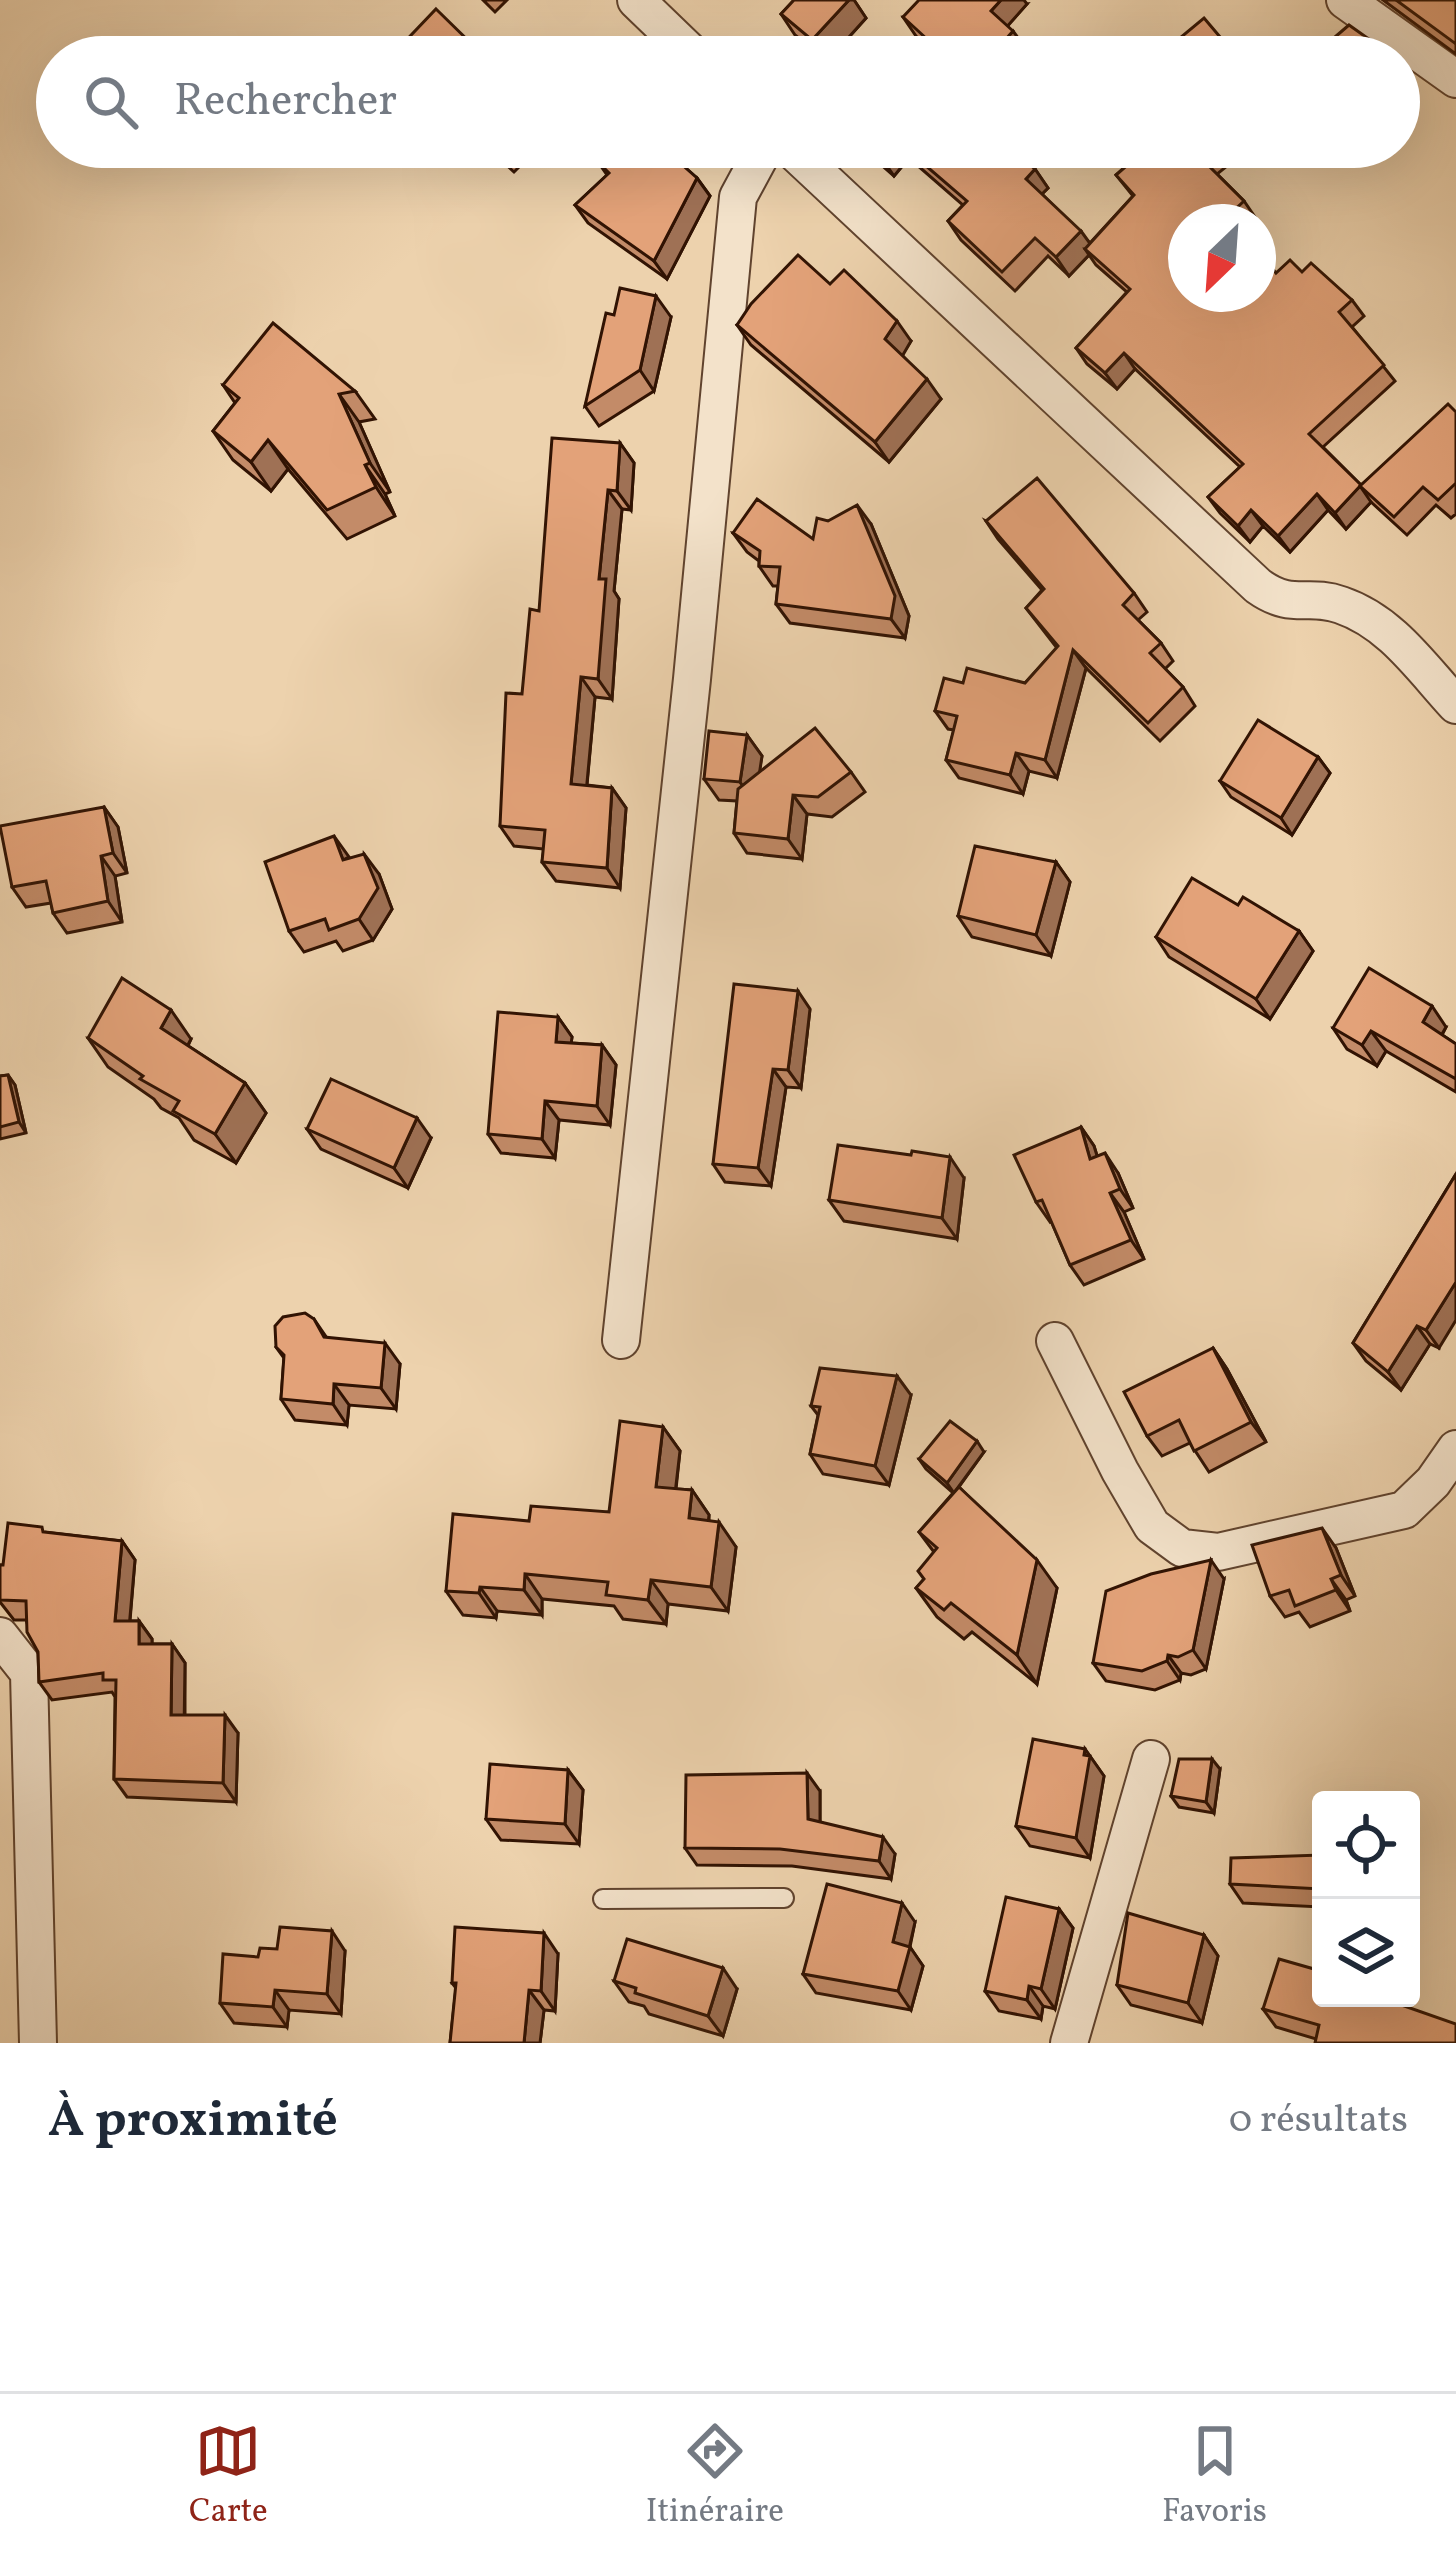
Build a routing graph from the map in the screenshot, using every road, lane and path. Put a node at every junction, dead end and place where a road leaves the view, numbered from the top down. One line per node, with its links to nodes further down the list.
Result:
1 (635, 0): 3 (street)
2 (1346, 0): 4 (street)
3 (673, 36)
4 (1396, 36)
5 (1420, 54): 6 (street)
6 (1456, 80)
7 (753, 168): 10 (street)
8 (810, 168): 9 (street)
9 (1456, 705)
10 (621, 1340)
11 (1055, 1341): 12 (street)
12 (1456, 1449)
13 (0, 1636): 17 (street)
14 (1151, 1759): 18 (street)
15 (784, 1898): 16 (lane)
16 (603, 1899)
17 (38, 2043)
18 (1070, 2043)

